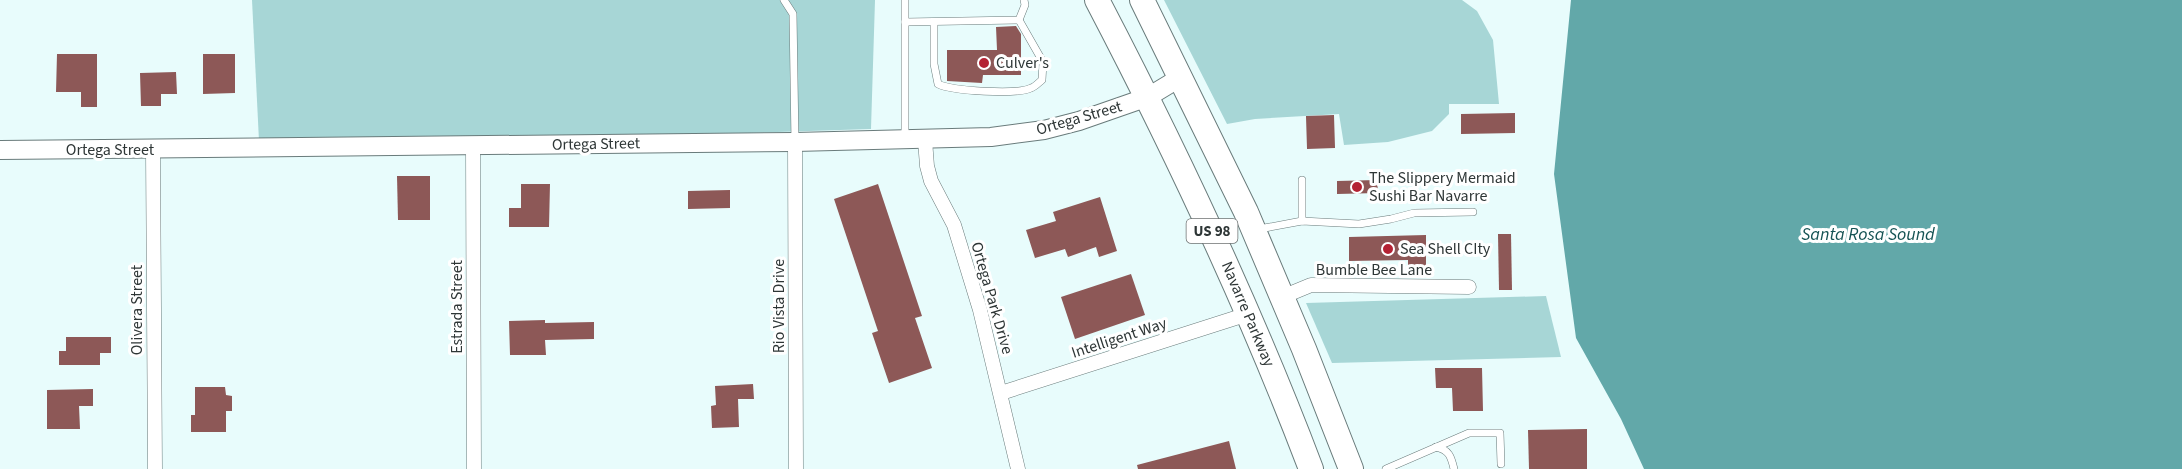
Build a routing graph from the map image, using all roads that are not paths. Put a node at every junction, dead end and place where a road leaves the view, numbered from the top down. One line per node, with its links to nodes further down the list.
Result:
1 (784, 0): 13 (lane)
2 (905, 0): 7 (lane)
3 (1024, 0): 6 (lane)
4 (1097, 0): 10 (highway, Navarre Parkway / US 98)
5 (1142, 0): 9 (highway, US 98)
6 (1019, 20): 8 (lane); 8 (lane)
7 (905, 22): 8 (lane); 11 (lane)
8 (934, 22)
9 (1181, 77): 10 (street, Ortega Street); 20 (highway, US 98)
10 (1148, 97): 12 (street, Ortega Street); 23 (highway, Navarre Parkway / US 98)
11 (905, 140): 12 (street, Ortega Street); 13 (street, Ortega Street)
12 (925, 140): 24 (street, Ortega Park Drive)
13 (795, 142): 14 (street, Ortega Street); 29 (street, Rio Vista Drive)
14 (473, 146): 16 (street, Ortega Street); 28 (street, Estrada Street)
15 (0, 150): 16 (street, Ortega Street)
16 (153, 150): 27 (street, Olivera Street)
17 (1302, 180): 19 (lane)
18 (1473, 212): 19 (lane)
19 (1302, 221): 20 (lane)
20 (1254, 230): 22 (highway, US 98)
21 (1469, 288): 22 (street, Bumble Bee Lane)
22 (1282, 297): 32 (highway, US 98)
23 (1248, 314): 24 (street, Intelligent Way); 31 (highway, Navarre Parkway / US 98)
24 (1001, 393): 30 (street, Ortega Park Drive)
25 (1436, 447): 26 (lane); 33 (lane); 34 (lane)
26 (1501, 464)
27 (155, 469)
28 (474, 469)
29 (796, 469)
30 (1018, 469)
31 (1311, 469)
32 (1351, 469)
33 (1386, 469)
34 (1454, 469)

